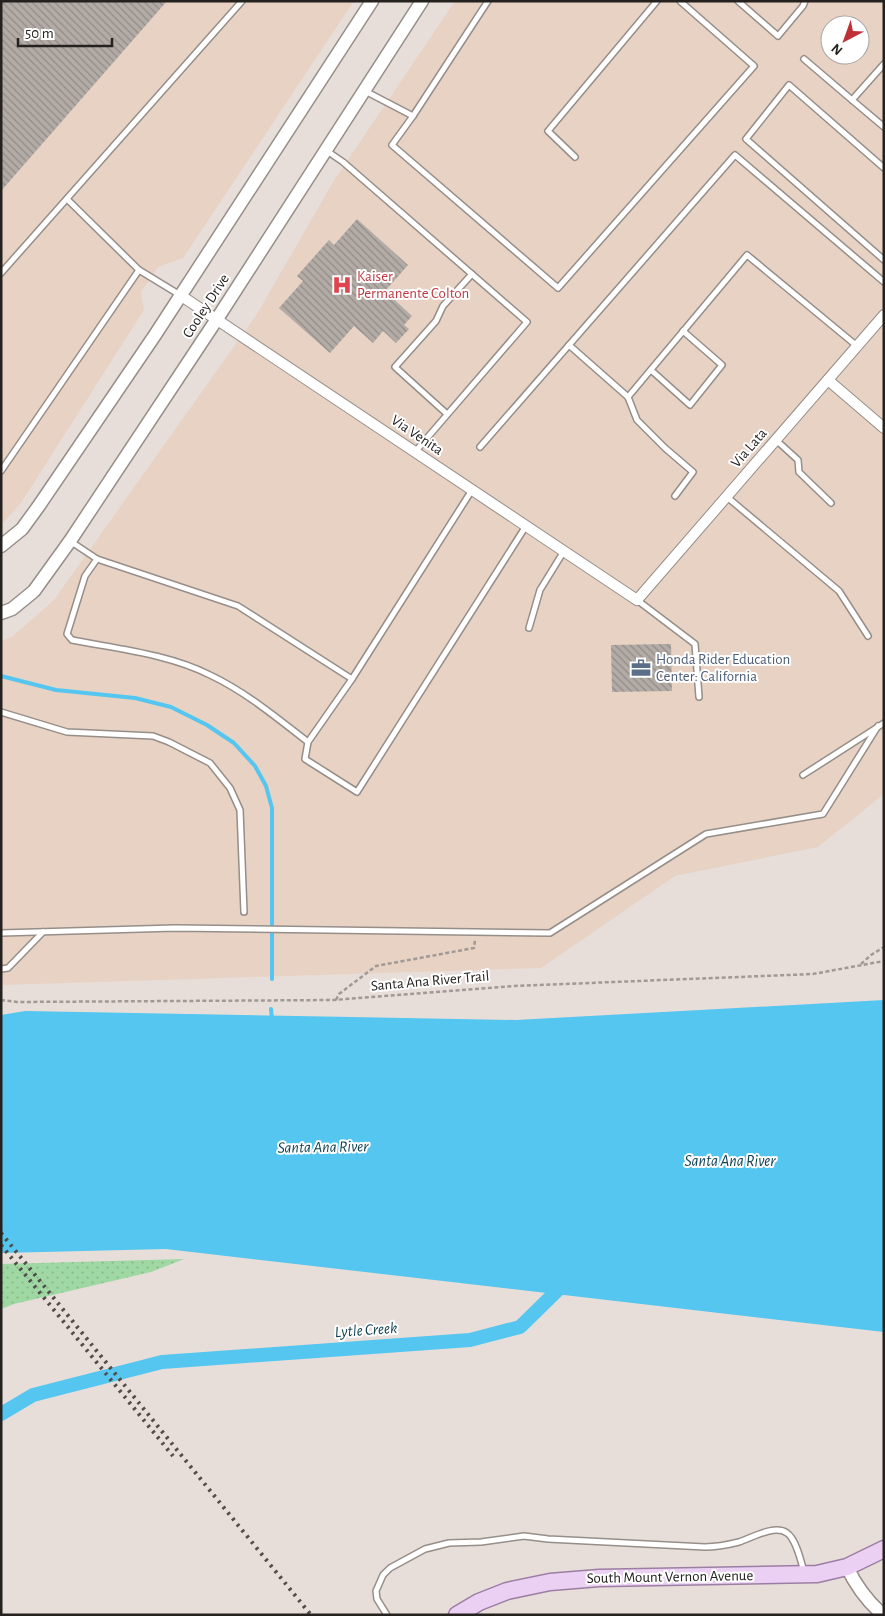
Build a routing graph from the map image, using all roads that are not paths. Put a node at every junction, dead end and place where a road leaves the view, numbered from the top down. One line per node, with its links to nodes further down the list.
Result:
1 (242, 1): 18 (lane)
2 (372, 1): 24 (street, Cooley Drive)
3 (422, 1): 11 (street, Cooley Drive)
4 (488, 1): 13 (lane)
5 (657, 1): 16 (lane)
6 (680, 1): 13 (lane)
7 (738, 1): 8 (lane)
8 (805, 1)
9 (804, 59): 12 (lane)
10 (884, 64): 12 (lane)
11 (364, 90): 13 (lane); 15 (street, Cooley Drive)
12 (852, 100): 14 (lane)
13 (413, 116)
14 (884, 127)
15 (326, 150): 22 (lane); 26 (street, Cooley Drive)
16 (575, 157)
17 (884, 168): 19 (lane)
18 (67, 198): 20 (lane); 21 (lane)
19 (884, 260)
20 (139, 270): 24 (lane); 38 (lane)
21 (1, 272)
22 (472, 274): 33 (lane); 33 (lane)
23 (884, 282): 28 (lane)
24 (180, 295): 26 (street, Via Venita); 45 (street, Cooley Drive)
25 (884, 315): 29 (street, Via Lata)
26 (217, 319): 37 (street, Via Venita); 44 (street, Cooley Drive)
27 (683, 331): 29 (lane); 30 (lane); 30 (lane)
28 (569, 345): 32 (lane); 36 (lane)
29 (857, 346): 31 (street, Via Lata)
30 (651, 370): 32 (lane)
31 (828, 380): 34 (street); 35 (street, Via Lata)
32 (628, 397): 40 (lane)
33 (447, 414): 37 (lane)
34 (884, 428)
35 (775, 440): 41 (street, Via Lata); 42 (lane)
36 (480, 447)
37 (415, 452): 39 (street, Via Venita)
38 (1, 471)
39 (472, 490): 43 (street, Via Venita); 52 (lane)
40 (675, 496)
41 (726, 496): 48 (street, Via Lata); 51 (lane)
42 (831, 503)
43 (526, 526): 46 (street, Via Venita); 57 (lane)
44 (70, 541): 47 (lane); 49 (street, Cooley Drive)
45 (1, 546)
46 (564, 551): 48 (street, Via Venita); 50 (lane)
47 (98, 559): 52 (lane); 57 (lane)
48 (637, 600): 53 (lane)
49 (1, 613)
50 (529, 628)
51 (868, 636)
52 (352, 679): 57 (lane)
53 (699, 697)
54 (1, 712): 59 (lane)
55 (884, 722): 56 (lane)
56 (878, 726): 58 (lane); 60 (lane)
57 (308, 742)
58 (803, 775)
59 (244, 912)
60 (43, 932): 61 (lane); 62 (lane)
61 (1, 933)
62 (1, 969)
63 (884, 1548): 64 (main road, South Mount Vernon Avenue)
64 (847, 1567): 65 (main road, South Mount Vernon Avenue); 68 (street)
65 (805, 1574): 66 (lane); 67 (main road, South Mount Vernon Avenue)
66 (387, 1615)
67 (457, 1615)
68 (883, 1615)

